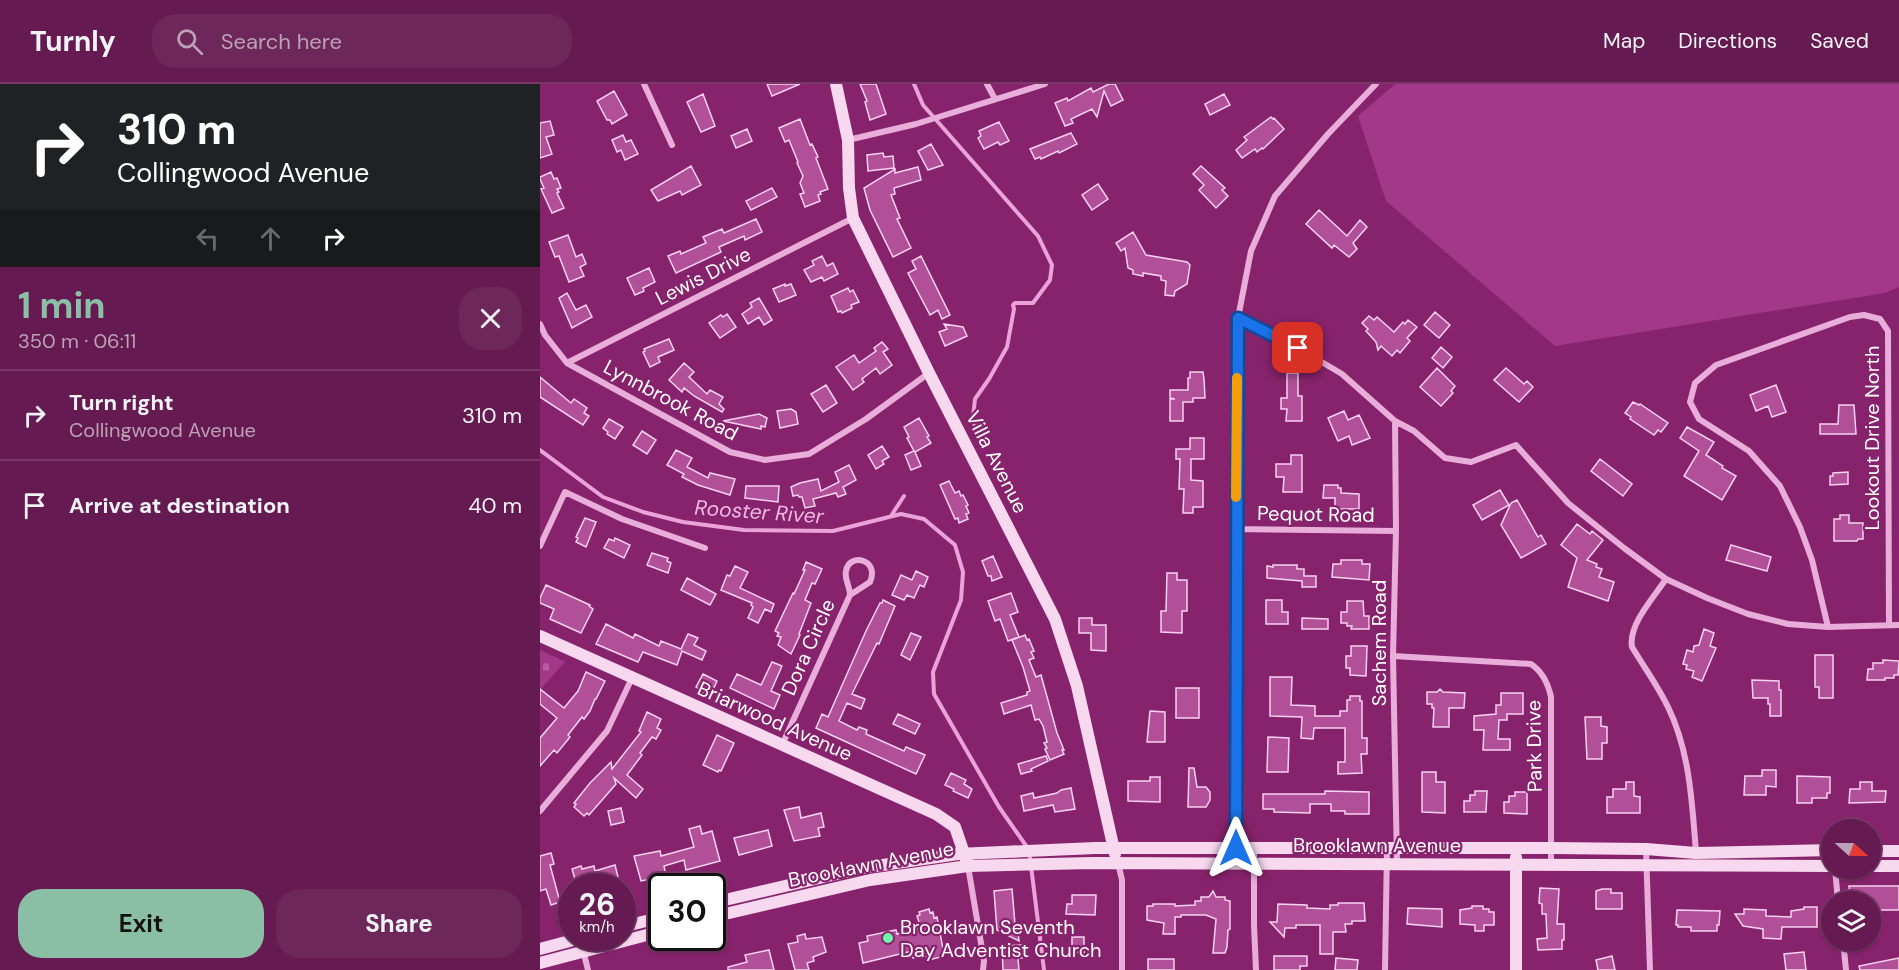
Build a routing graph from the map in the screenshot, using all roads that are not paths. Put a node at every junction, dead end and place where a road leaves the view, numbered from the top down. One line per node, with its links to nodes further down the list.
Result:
1 (644, 84): 8 (street)
2 (836, 84): 7 (main road, Villa Avenue)
3 (987, 84): 6 (street)
4 (1045, 84): 6 (street)
5 (1376, 84): 10 (street)
6 (995, 99): 7 (street)
7 (848, 141): 9 (main road, Villa Avenue)
8 (672, 145)
9 (853, 218): 12 (street, Lewis Drive); 13 (main road, Villa Avenue)
10 (1238, 318): 14 (street); 15 (street)
11 (540, 324): 12 (street, Lynnbrook Road)
12 (567, 363): 13 (street, Lynnbrook Road)
13 (929, 372): 29 (main road, Villa Avenue)
14 (1395, 421): 16 (street, Sachem Road); 19 (street)
15 (1236, 529): 16 (street, Pequot Road); 30 (street)
16 (1396, 531): 25 (street, Sachem Road)
17 (540, 546): 18 (street)
18 (705, 548)
19 (1666, 579): 23 (street); 39 (street)
20 (850, 595): 20 (street, Dora Circle); 27 (street, Dora Circle)
21 (1888, 625): 22 (street); 23 (street); 23 (street, Lookout Drive North)
22 (1899, 625)
23 (1828, 627)
24 (540, 636): 26 (main road, Briarwood Avenue)
25 (1394, 656): 32 (street, Sachem Road); 33 (street, Park Drive)
26 (632, 678): 27 (main road, Briarwood Avenue); 28 (street)
27 (781, 746): 40 (main road, Briarwood Avenue)
28 (540, 811)
29 (1113, 848): 30 (main road, Brooklawn Avenue); 40 (main road, Brooklawn Avenue); 41 (main road, Villa Avenue)
30 (1236, 848): 31 (main road, Brooklawn Avenue); 42 (street)
31 (1254, 848): 32 (main road, Brooklawn Avenue); 43 (street)
32 (1392, 848): 34 (main road, Brooklawn Avenue); 45 (street, Sachem Road); 45 (street)
33 (1551, 848): 34 (main road, Brooklawn Avenue); 35 (main road, Brooklawn Avenue); 46 (street, Park Drive)
34 (1516, 849): 44 (main road)
35 (1646, 849): 39 (main road, Brooklawn Avenue); 47 (street)
36 (1821, 851): 39 (main road, Brooklawn Avenue)
37 (1881, 851): 38 (main road)
38 (1899, 851)
39 (1696, 859): 47 (main road, Brooklawn Avenue); 48 (main road, Brooklawn Avenue)
40 (966, 860): 41 (main road, Brooklawn Avenue); 51 (main road, Brooklawn Avenue); 52 (main road, Brooklawn Avenue); 59 (street)
41 (1118, 863): 42 (main road, Brooklawn Avenue); 60 (street)
42 (1235, 864): 43 (main road, Brooklawn Avenue)
43 (1254, 864): 45 (main road, Brooklawn Avenue); 61 (street)
44 (1516, 864): 45 (main road, Brooklawn Avenue); 46 (main road, Brooklawn Avenue); 63 (main road)
45 (1392, 865): 62 (street)
46 (1551, 865): 47 (main road, Brooklawn Avenue)
47 (1647, 865): 64 (street)
48 (1821, 866)
49 (1881, 866): 50 (main road)
50 (1899, 866)
51 (726, 900)
52 (726, 914)
53 (558, 945): 54 (main road)
54 (540, 950)
55 (583, 951): 57 (main road); 58 (street)
56 (1844, 951): 65 (street)
57 (540, 963)
58 (588, 970)
59 (983, 970)
60 (1122, 970)
61 (1256, 970)
62 (1385, 970)
63 (1516, 970)
64 (1650, 970)
65 (1846, 970)

